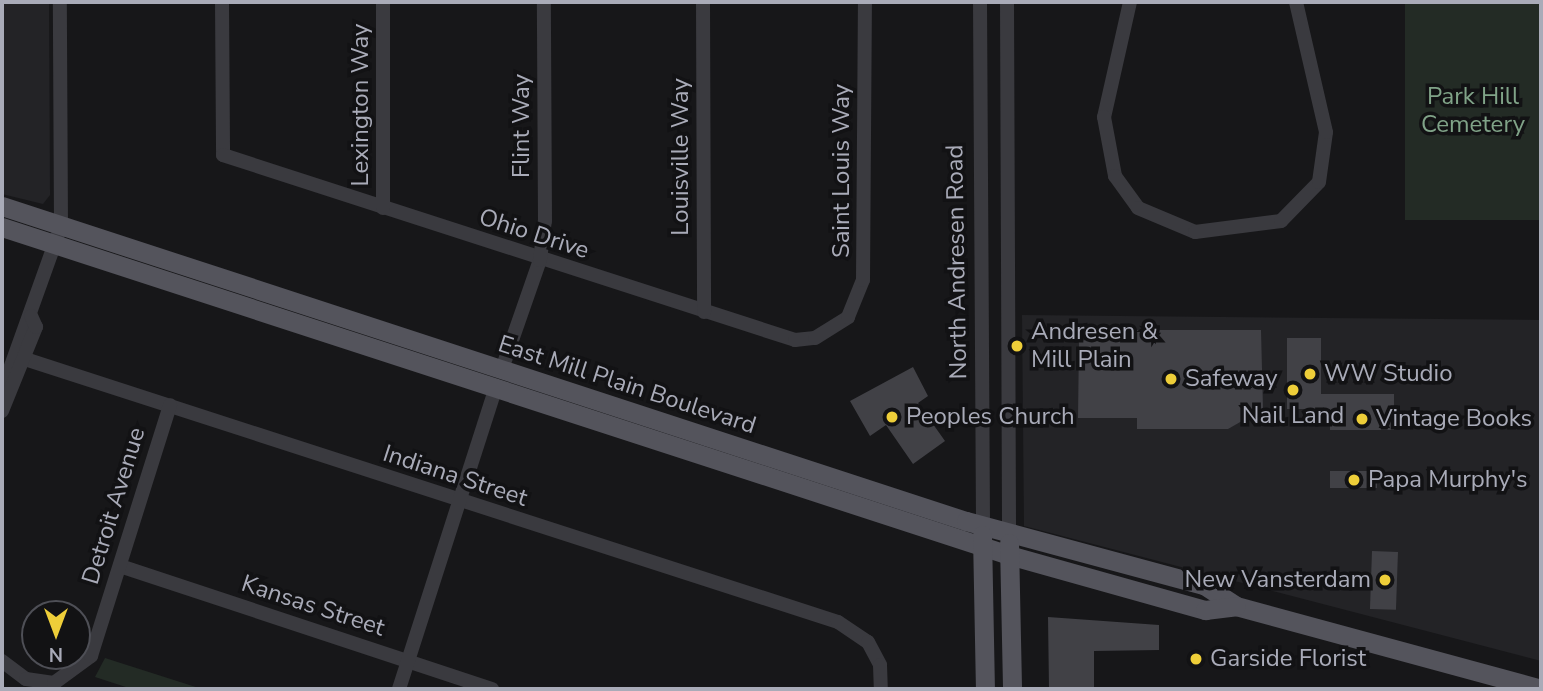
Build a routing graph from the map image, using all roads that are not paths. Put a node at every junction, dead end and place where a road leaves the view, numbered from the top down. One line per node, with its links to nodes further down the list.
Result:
1 (60, 2): 13 (street)
2 (222, 2): 12 (street, Ohio Drive)
3 (383, 2): 12 (street, Lexington Way)
4 (544, 2): 16 (street, Flint Way)
5 (703, 2): 17 (street, Louisville Way)
6 (865, 2): 18 (street, Saint Louis Way)
7 (980, 2): 25 (street, North Andresen Road)
8 (1007, 2): 26 (street, North Andresen Road)
9 (1130, 2): 10 (street)
10 (1296, 2)
11 (2, 206): 13 (main road, East Mill Plain Boulevard)
12 (383, 208): 16 (street, Ohio Drive)
13 (61, 226): 15 (street); 20 (main road, East Mill Plain Boulevard)
14 (2, 227): 15 (main road, East Mill Plain Boulevard)
15 (55, 245): 19 (street); 21 (main road, East Mill Plain Boulevard)
16 (540, 260): 17 (street, Ohio Drive); 20 (street, Flint Way)
17 (704, 312): 18 (street, Ohio Drive)
18 (833, 330)
19 (13, 355): 22 (street); 23 (street, Indiana Street)
20 (502, 369): 25 (main road, East Mill Plain Boulevard)
21 (495, 390): 24 (street); 27 (main road, East Mill Plain Boulevard)
22 (2, 400)
23 (170, 405): 24 (street, Indiana Street); 29 (street, Detroit Avenue)
24 (459, 502): 32 (street); 35 (street, Indiana Street)
25 (982, 523): 26 (main road, East Mill Plain Boulevard); 27 (main road, North Andresen Road)
26 (1009, 529): 28 (main road, North Andresen Road); 30 (main road, East Mill Plain Boulevard)
27 (982, 546): 28 (main road, East Mill Plain Boulevard); 36 (main road, North Andresen Road)
28 (1009, 555): 30 (main road, East Mill Plain Boulevard); 37 (main road, North Andresen Road)
29 (120, 566): 31 (street, Detroit Avenue); 32 (street, Kansas Street)
30 (1236, 607): 38 (main road, East Mill Plain Boulevard)
31 (2, 661)
32 (408, 662): 33 (street); 34 (street, Kansas Street)
33 (399, 689)
34 (492, 689)
35 (881, 689)
36 (985, 689)
37 (1012, 689)
38 (1541, 689)

